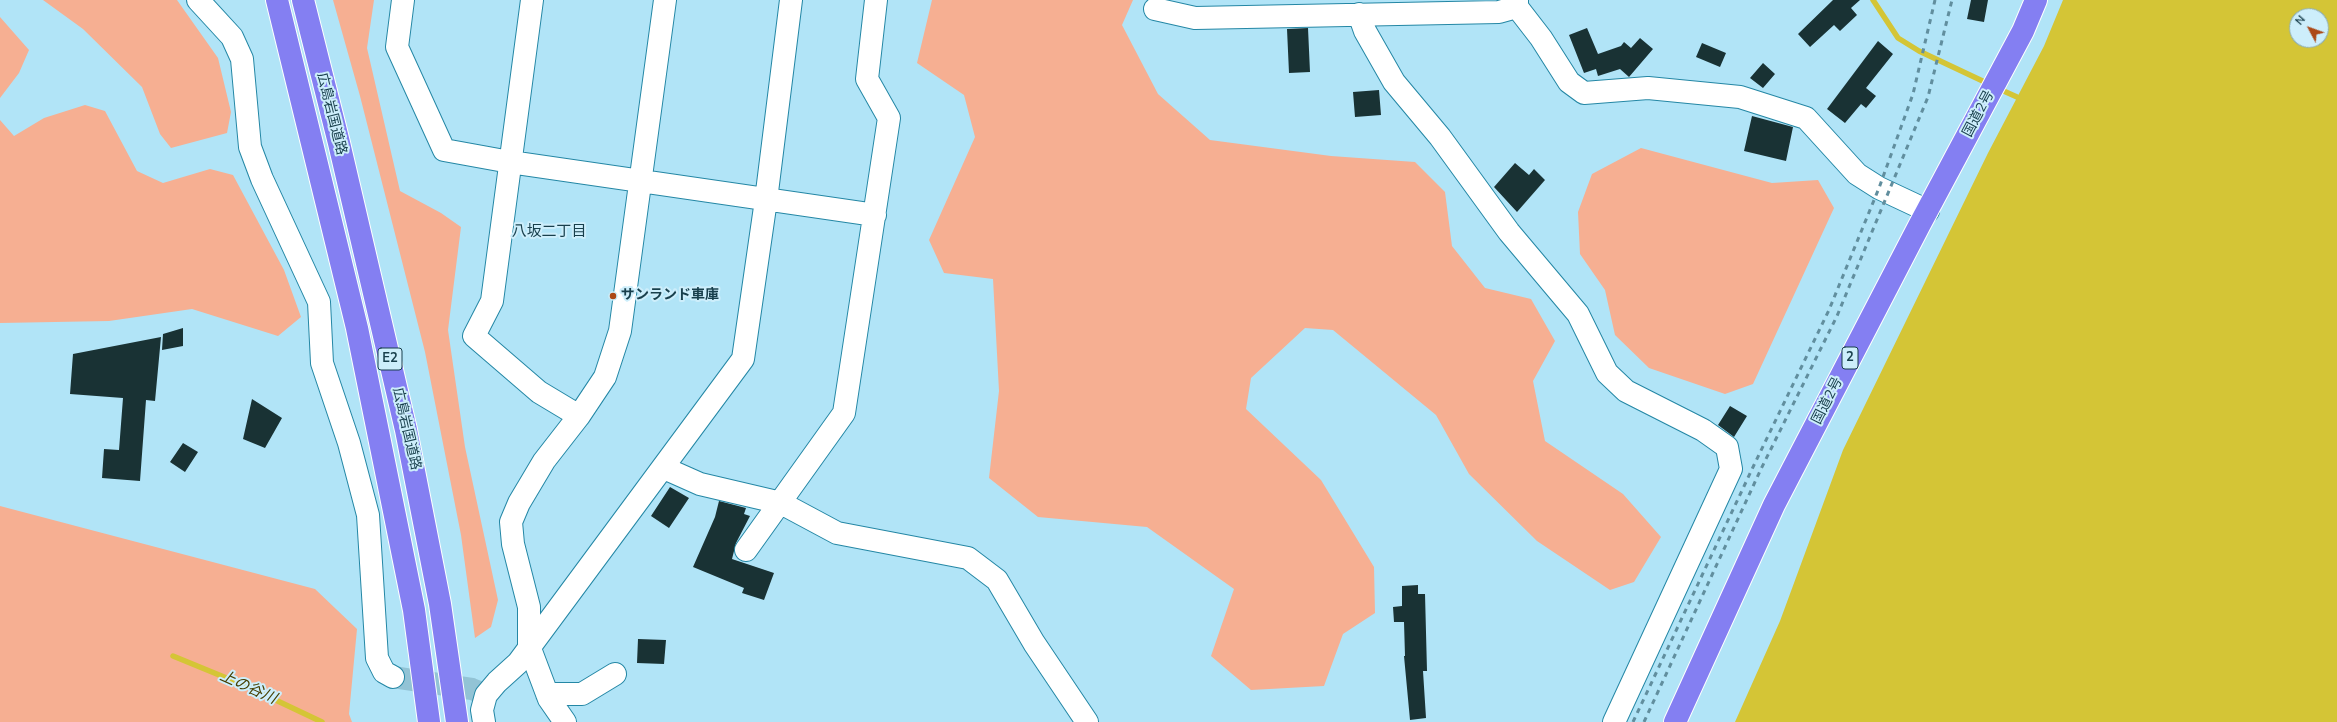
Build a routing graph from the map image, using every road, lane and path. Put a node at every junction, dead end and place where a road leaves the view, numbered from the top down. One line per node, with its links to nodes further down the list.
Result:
1 (198, 0): 24 (street)
2 (277, 0): 26 (highway, 広島岩国道路 / E2)
3 (303, 0): 27 (highway, 広島岩国道路 / E2)
4 (403, 0): 13 (street)
5 (532, 0): 13 (street)
6 (665, 0): 14 (street)
7 (791, 0): 15 (street)
8 (876, 0): 17 (street)
9 (2036, 0): 16 (highway, 国道2号 / 2)
10 (1517, 3): 12 (street); 16 (street)
11 (1155, 9): 12 (street)
12 (1359, 14): 31 (street)
13 (510, 162): 14 (street); 18 (street)
14 (640, 179): 15 (street); 18 (street)
15 (766, 200): 17 (street); 19 (street)
16 (1928, 211): 32 (highway, 国道2号 / 2)
17 (875, 215): 20 (street)
18 (579, 416): 22 (street)
19 (664, 468): 20 (street); 22 (street)
20 (781, 503): 21 (street); 30 (street)
21 (746, 550)
22 (529, 646): 25 (street); 28 (street)
23 (615, 674): 25 (street)
24 (393, 677)
25 (547, 694): 29 (street)
26 (429, 722)
27 (457, 722)
28 (484, 722)
29 (565, 722)
30 (1087, 722)
31 (1614, 722)
32 (1675, 722)

